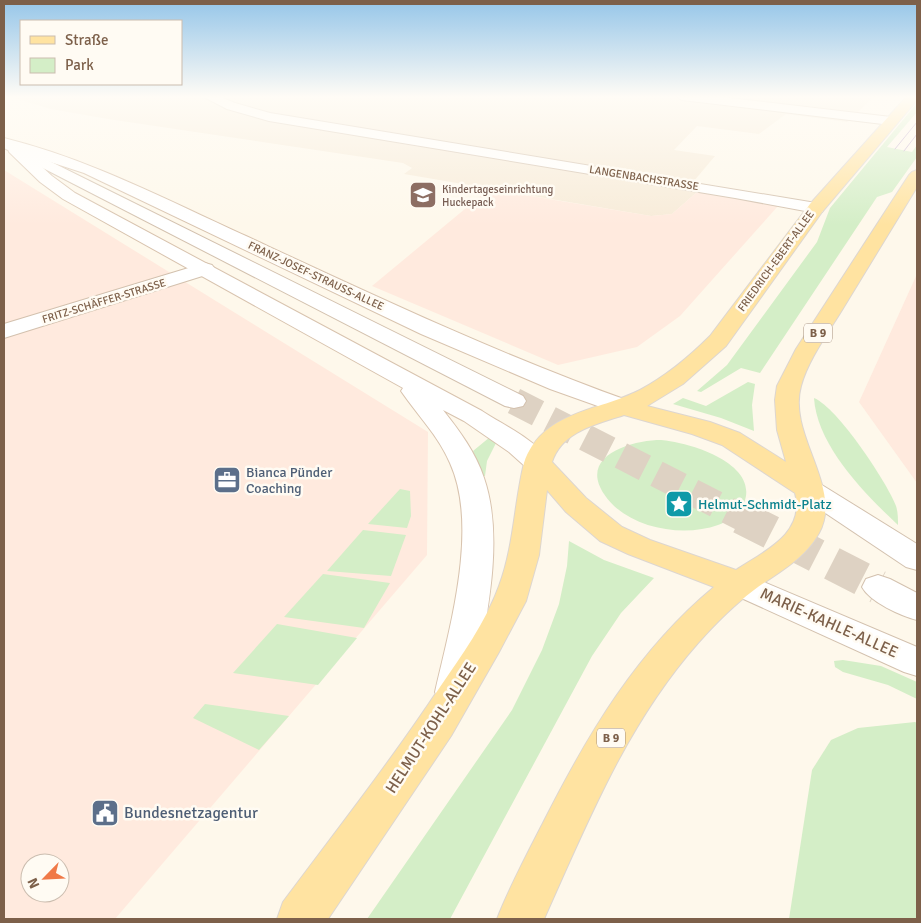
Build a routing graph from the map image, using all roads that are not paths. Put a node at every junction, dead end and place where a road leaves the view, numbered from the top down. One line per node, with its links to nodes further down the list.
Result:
1 (403, 139): 5 (street, LANGENBACHSTRASSE)
2 (875, 139): 5 (main road, FRIEDRICH-EBERT-ALLEE)
3 (6, 144): 6 (street); 9 (street, FRANZ-JOSEF-STRAUSS-ALLEE); 10 (street, FRANZ-JOSEF-STRAUSS-ALLEE)
4 (917, 175): 12 (main road, B 9)
5 (816, 208): 10 (main road, FRIEDRICH-EBERT-ALLEE)
6 (205, 269): 7 (street, FRITZ-SCHÄFFER-STRASSE); 8 (street)
7 (4, 331)
8 (400, 377): 11 (street); 18 (street)
9 (514, 401)
10 (623, 407): 11 (main road); 12 (main road)
11 (538, 463): 14 (main road); 18 (main road, HELMUT-KOHL-ALLEE)
12 (807, 488): 13 (street); 14 (main road, B 9)
13 (917, 559)
14 (740, 584): 17 (street, MARIE-KAHLE-ALLEE); 20 (main road, B 9)
15 (878, 587): 16 (street)
16 (917, 608)
17 (917, 662)
18 (452, 702): 19 (main road, HELMUT-KOHL-ALLEE)
19 (300, 919)
20 (520, 919)

